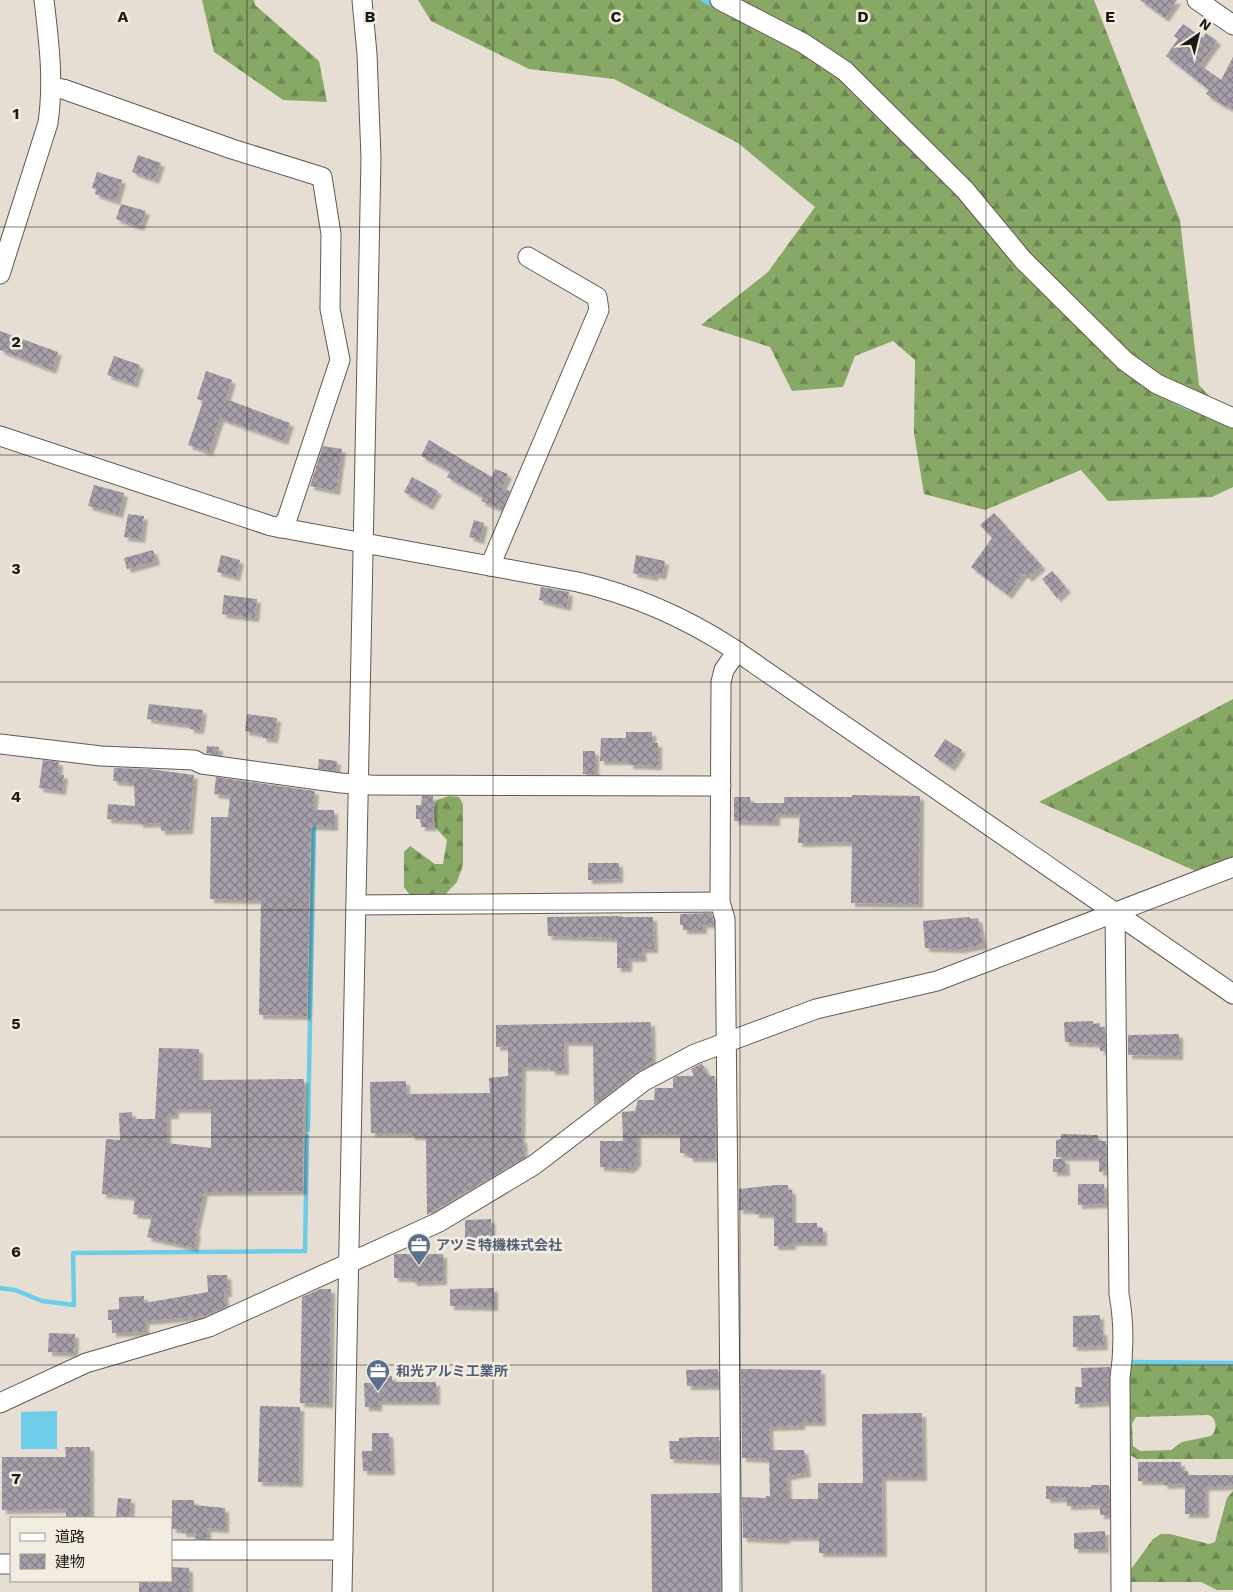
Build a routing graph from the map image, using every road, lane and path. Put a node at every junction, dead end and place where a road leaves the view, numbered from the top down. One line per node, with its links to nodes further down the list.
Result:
1 (44, 0): 6 (street)
2 (362, 0): 12 (street)
3 (720, 0): 9 (street)
4 (1197, 0): 5 (street)
5 (1233, 25)
6 (52, 87): 8 (street); 11 (street)
7 (528, 257): 13 (street)
8 (0, 274)
9 (1233, 418)
10 (0, 436): 11 (street)
11 (280, 528): 12 (street)
12 (363, 543): 13 (street); 16 (street)
13 (490, 566): 14 (street)
14 (737, 651): 17 (street); 21 (street)
15 (0, 744): 16 (street)
16 (358, 784): 17 (street); 20 (street)
17 (721, 786): 19 (street)
18 (1233, 867): 21 (street)
19 (720, 902): 20 (street); 23 (street)
20 (356, 905): 24 (street)
21 (1115, 912): 22 (street); 23 (street); 30 (street)
22 (1233, 994)
23 (726, 1042): 24 (street); 29 (street)
24 (349, 1265): 25 (street); 27 (street)
25 (0, 1403)
26 (172, 1550): 27 (street)
27 (343, 1550): 28 (street)
28 (342, 1592)
29 (732, 1592)
30 (1121, 1592)

